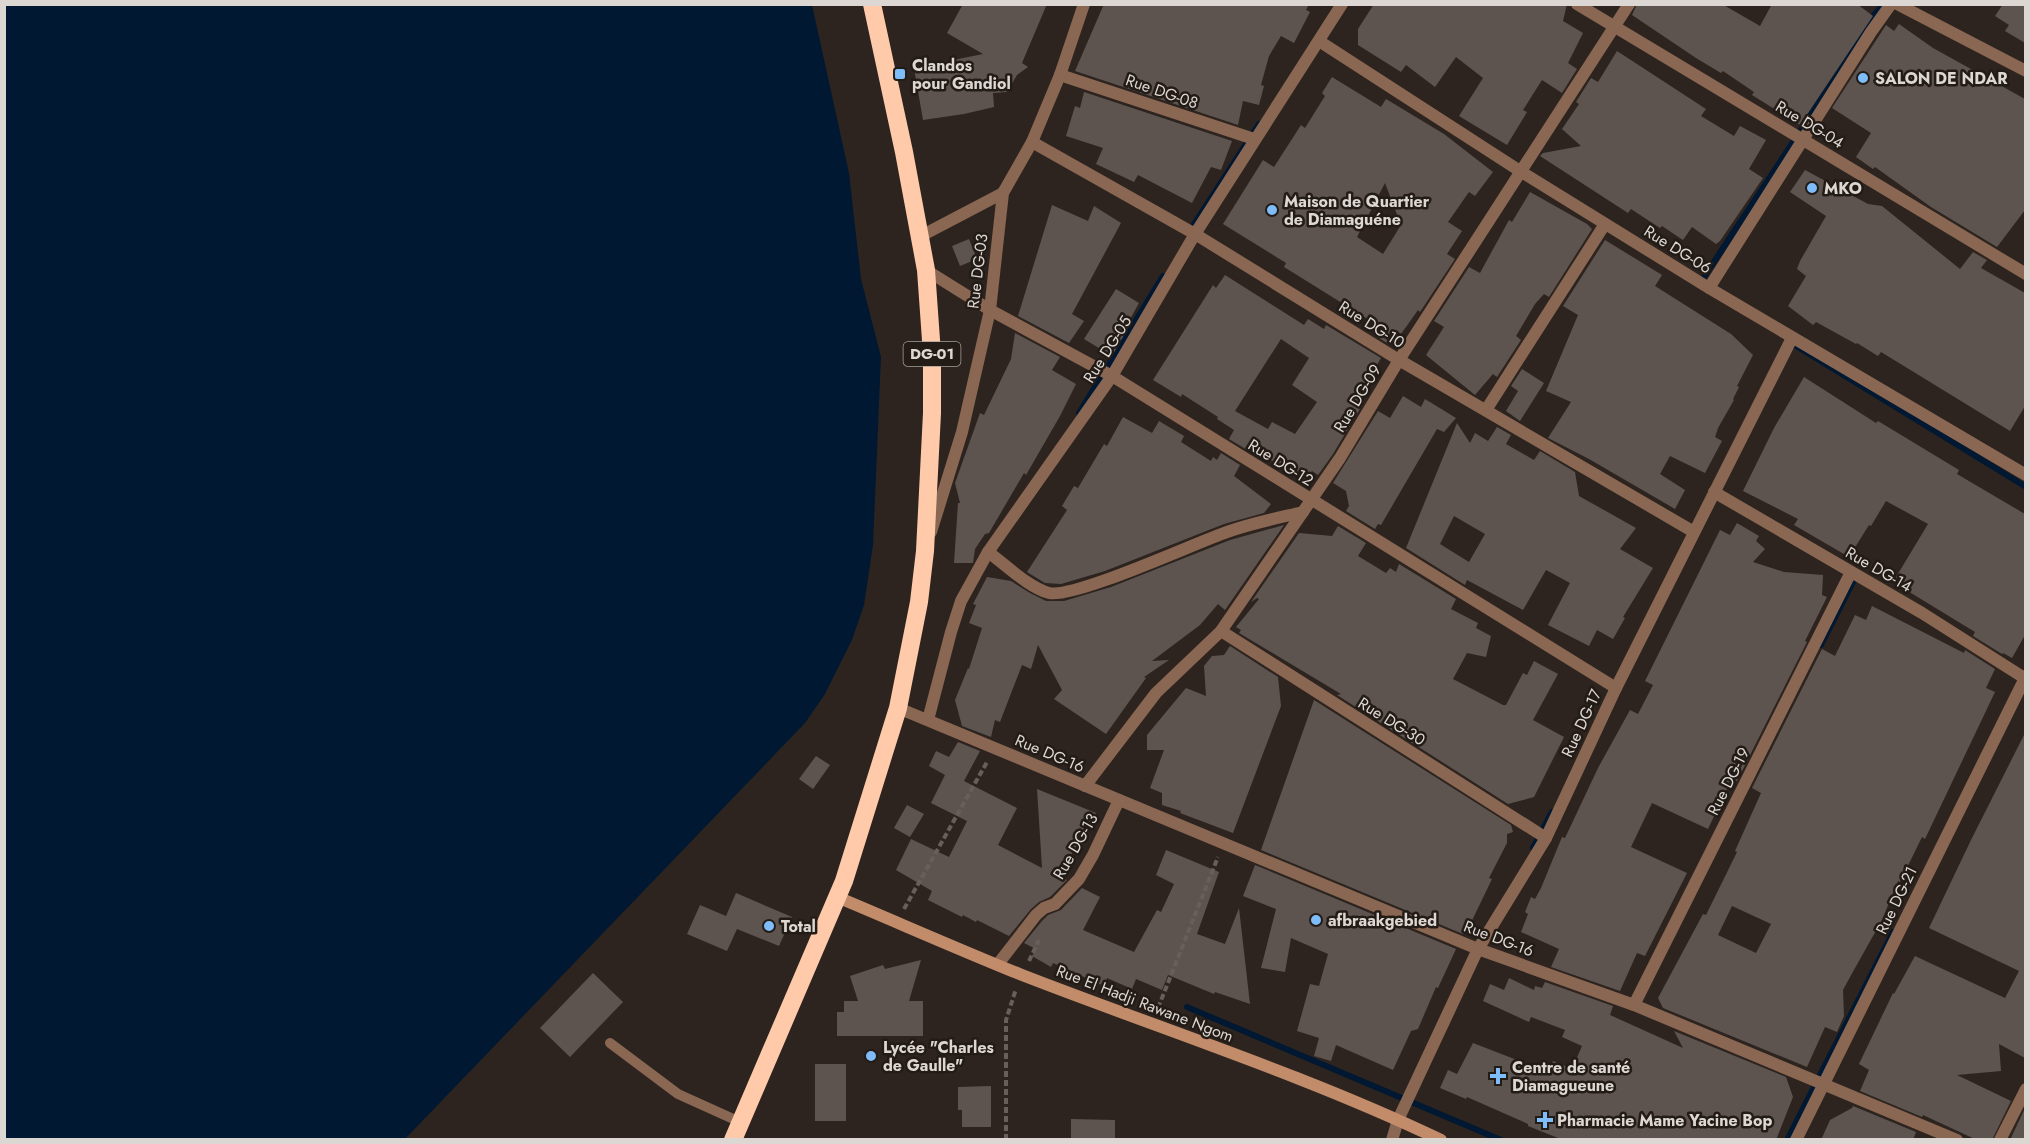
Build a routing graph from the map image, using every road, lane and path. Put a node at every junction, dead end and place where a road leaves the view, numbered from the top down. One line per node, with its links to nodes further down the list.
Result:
1 (872, 4): 19 (highway, DG-01)
2 (1084, 4): 11 (street, Rue DG-03)
3 (1342, 4): 9 (street, Rue DG-05)
4 (1577, 4): 8 (street, Rue DG-04)
5 (1629, 4): 8 (street, Rue DG-09)
6 (1892, 4): 13 (street)
7 (1897, 4): 10 (street)
8 (1614, 27): 13 (street, Rue DG-04); 15 (street, Rue DG-09)
9 (1319, 41): 12 (street, Rue DG-05); 15 (street, Rue DG-06)
10 (2025, 71)
11 (1060, 75): 12 (street, Rue DG-08); 14 (street, Rue DG-03)
12 (1254, 139): 18 (street, Rue DG-05)
13 (1803, 139): 21 (street, Rue DG-04); 22 (street)
14 (1032, 142): 16 (street, Rue DG-03); 18 (street, Rue DG-10)
15 (1520, 171): 17 (street, Rue DG-06); 25 (street, Rue DG-09)
16 (1003, 193): 19 (street); 23 (street, Rue DG-03)
17 (1605, 224): 22 (street, Rue DG-06); 27 (street)
18 (1195, 234): 25 (street, Rue DG-10); 26 (street, Rue DG-05)
19 (920, 237): 20 (highway, DG-01)
20 (926, 270): 23 (street, Rue DG-12); 33 (highway, DG-01)
21 (2025, 274)
22 (1709, 288): 24 (street, Rue DG-06)
23 (990, 310): 26 (street, Rue DG-12); 33 (street, Rue DG-03)
24 (1792, 338): 28 (street, Rue DG-06); 29 (street, Rue DG-17)
25 (1399, 360): 27 (street, Rue DG-10); 30 (street, Rue DG-09)
26 (1112, 376): 30 (street, Rue DG-12); 34 (street, Rue DG-05)
27 (1486, 410): 32 (street, Rue DG-10)
28 (2025, 475)
29 (1714, 492): 32 (street, Rue DG-17); 35 (street, Rue DG-14)
30 (1310, 500): 31 (street, Rue DG-09); 38 (street, Rue DG-12)
31 (1303, 512): 34 (street); 36 (street, Rue DG-09)
32 (1694, 532): 38 (street, Rue DG-17)
33 (925, 551): 39 (highway, DG-01)
34 (988, 552): 40 (street, Rue DG-05)
35 (1851, 572): 37 (street, Rue DG-14); 51 (street, Rue DG-19)
36 (1221, 631): 42 (street, Rue DG-09); 44 (street, Rue DG-30)
37 (2025, 678): 54 (street, Rue DG-21)
38 (1616, 688): 44 (street, Rue DG-17)
39 (898, 708): 40 (street, Rue DG-16); 46 (highway)
40 (928, 720): 41 (street, Rue DG-16)
41 (995, 748): 42 (street, Rue DG-16); 47 (path)
42 (1085, 786): 43 (street, Rue DG-16)
43 (1119, 800): 45 (street, Rue DG-16); 49 (street, Rue DG-13)
44 (1546, 838): 48 (street, Rue DG-17)
45 (1224, 842): 48 (street, Rue DG-16); 52 (path)
46 (837, 897): 47 (street, Rue El Hadji Rawane Ngom); 57 (highway)
47 (897, 922): 49 (street, Rue El Hadji Rawane Ngom)
48 (1478, 949): 51 (street, Rue DG-16); 56 (street, Rue DG-17)
49 (998, 964): 50 (street, Rue El Hadji Rawane Ngom)
50 (1022, 975): 52 (street, Rue El Hadji Rawane Ngom); 59 (path)
51 (1634, 1005): 54 (street, Rue DG-16)
52 (1152, 1023): 56 (street, Rue El Hadji Rawane Ngom)
53 (610, 1043): 57 (lane)
54 (1823, 1083): 62 (street, Rue DG-21); 63 (street, Rue DG-16)
55 (2025, 1089): 64 (street)
56 (1398, 1120): 60 (street, Rue DG-17); 61 (street, Rue El Hadji Rawane Ngom)
57 (740, 1122): 58 (highway)
58 (733, 1140)
59 (1006, 1140)
60 (1392, 1140)
61 (1441, 1140)
62 (1796, 1140)
63 (1957, 1140)
64 (2000, 1140)

